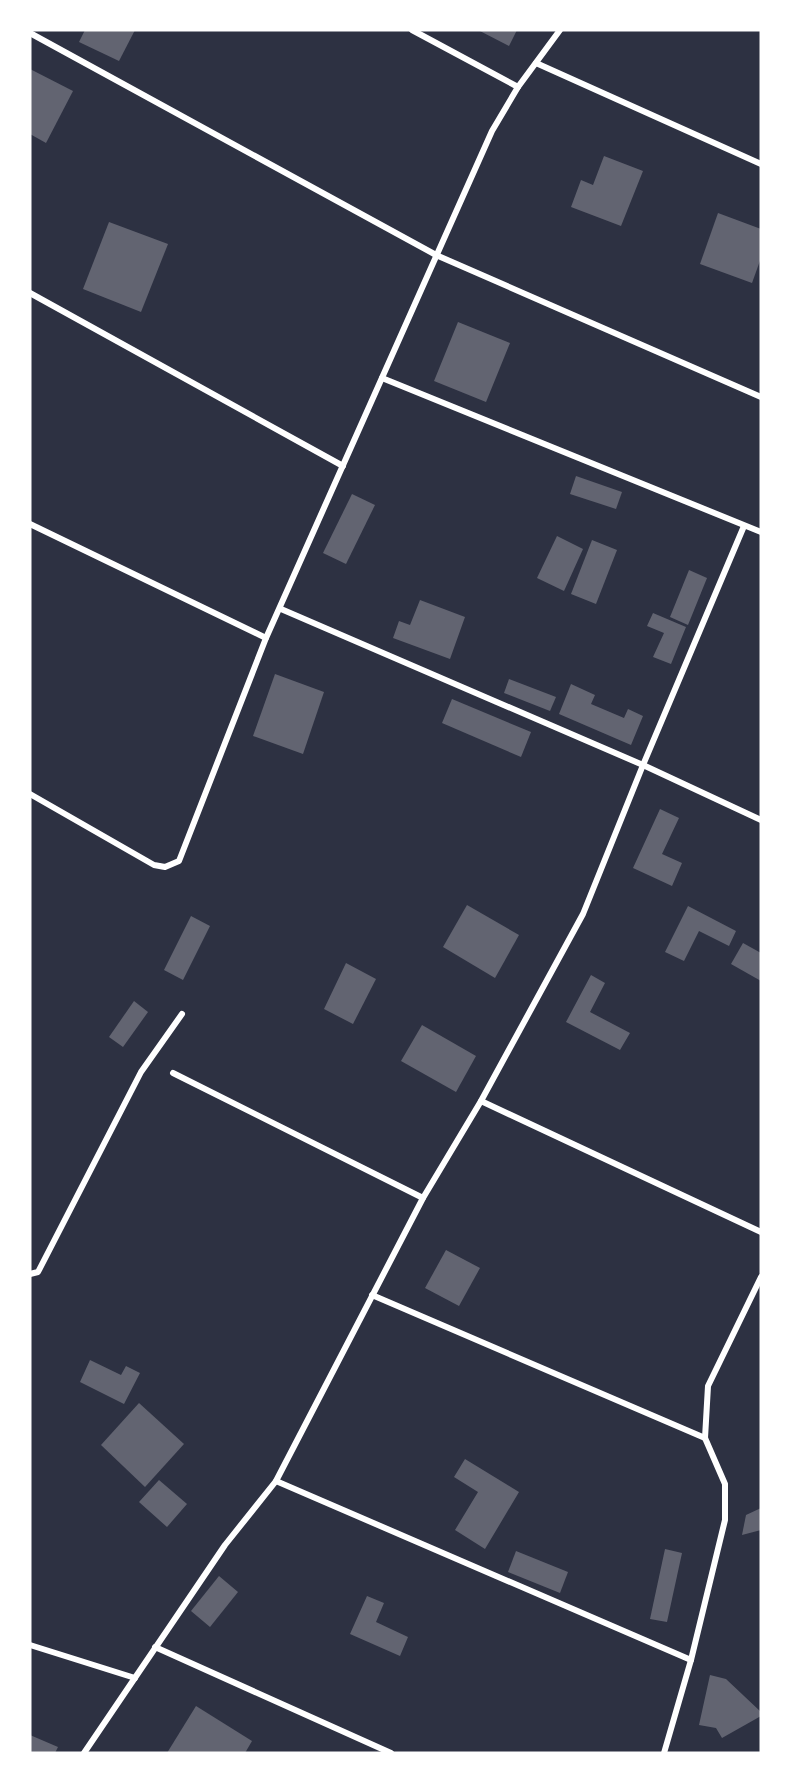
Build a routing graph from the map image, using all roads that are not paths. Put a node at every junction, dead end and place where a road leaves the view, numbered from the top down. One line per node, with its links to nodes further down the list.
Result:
1 (412, 30): 5 (street)
2 (560, 30): 4 (street)
3 (30, 33): 7 (street)
4 (536, 63): 5 (street); 6 (street)
5 (518, 87): 7 (street)
6 (761, 164)
7 (436, 255): 9 (street); 10 (street)
8 (30, 293): 11 (street)
9 (382, 378): 11 (street); 13 (street)
10 (761, 397)
11 (343, 466): 15 (street)
12 (30, 524): 16 (street)
13 (744, 526): 14 (street); 17 (street)
14 (761, 532)
15 (281, 609): 16 (street); 17 (street)
16 (266, 638): 18 (street)
17 (642, 765): 19 (street); 22 (street)
18 (30, 794)
19 (761, 820)
20 (182, 1014): 25 (street)
21 (173, 1073): 23 (street)
22 (481, 1101): 23 (street); 24 (street)
23 (423, 1198): 27 (street)
24 (761, 1232)
25 (30, 1274)
26 (761, 1277): 28 (street)
27 (372, 1295): 28 (street); 29 (street)
28 (705, 1438): 32 (street)
29 (276, 1481): 31 (street); 32 (street)
30 (30, 1645): 33 (street)
31 (155, 1647): 33 (street); 35 (street)
32 (691, 1660): 36 (street)
33 (135, 1678): 34 (street)
34 (84, 1753)
35 (391, 1753)
36 (663, 1753)

